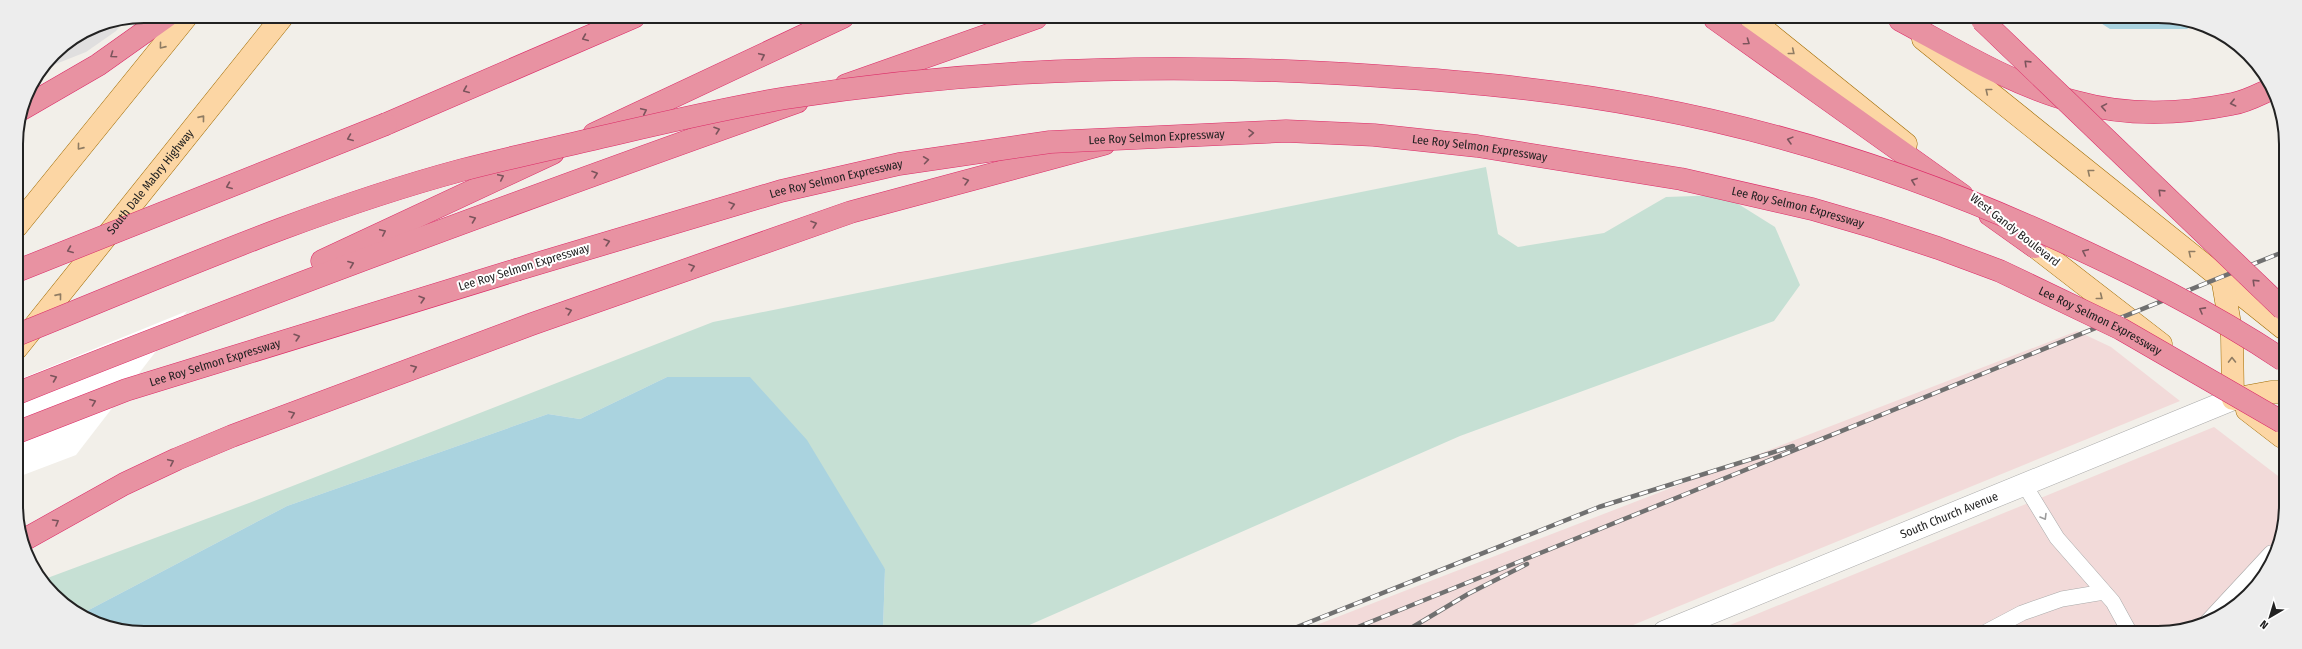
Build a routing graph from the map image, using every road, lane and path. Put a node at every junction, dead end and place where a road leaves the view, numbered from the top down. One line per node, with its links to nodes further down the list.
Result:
1 (157, 23): 13 (highway, one-way to 13)
2 (180, 23): 15 (main road, one-way to 15)
3 (277, 23): 23 (main road, South Dale Mabry Highway, one-way to 3)
4 (620, 23): 17 (highway, one-way to 17, bridge)
5 (832, 23): 21 (highway, one-way to 5)
6 (1022, 23): 21 (highway, one-way to 6)
7 (1721, 23): 16 (highway, one-way to 16)
8 (1756, 23): 16 (main road, West Gandy Boulevard, one-way to 16)
9 (1903, 23): 18 (main road, one-way to 9)
10 (1905, 23): 12 (highway, one-way to 10)
11 (1985, 23): 19 (highway, one-way to 11, bridge)
12 (2267, 91)
13 (29, 105)
14 (1124, 139): 28 (highway, Lee Roy Selmon Expressway, one-way to 28, bridge); 29 (highway, Lee Roy Selmon Expressway, one-way to 14, bridge); 32 (highway, one-way to 14, bridge)
15 (23, 219)
16 (2035, 247): 27 (main road, West Gandy Boulevard, one-way to 27)
17 (23, 269)
18 (2222, 278): 20 (main road); 27 (main road, one-way to 18)
19 (2279, 305)
20 (2279, 325)
21 (170, 332): 25 (highway, one-way to 21)
22 (23, 333): 24 (highway, one-way to 22, bridge)
23 (23, 341)
24 (2279, 358)
25 (23, 391)
26 (2279, 392): 27 (main road)
27 (2233, 399): 30 (main road, West Gandy Boulevard); 31 (street, South Church Avenue)
28 (2279, 420)
29 (23, 430)
30 (2279, 435)
31 (2024, 484): 34 (lane, one-way to 34); 36 (street, South Church Avenue)
32 (27, 538)
33 (2268, 556): 35 (lane)
34 (2104, 592): 37 (lane); 38 (lane)
35 (2217, 611)
36 (1679, 626)
37 (1997, 626)
38 (2126, 626)

